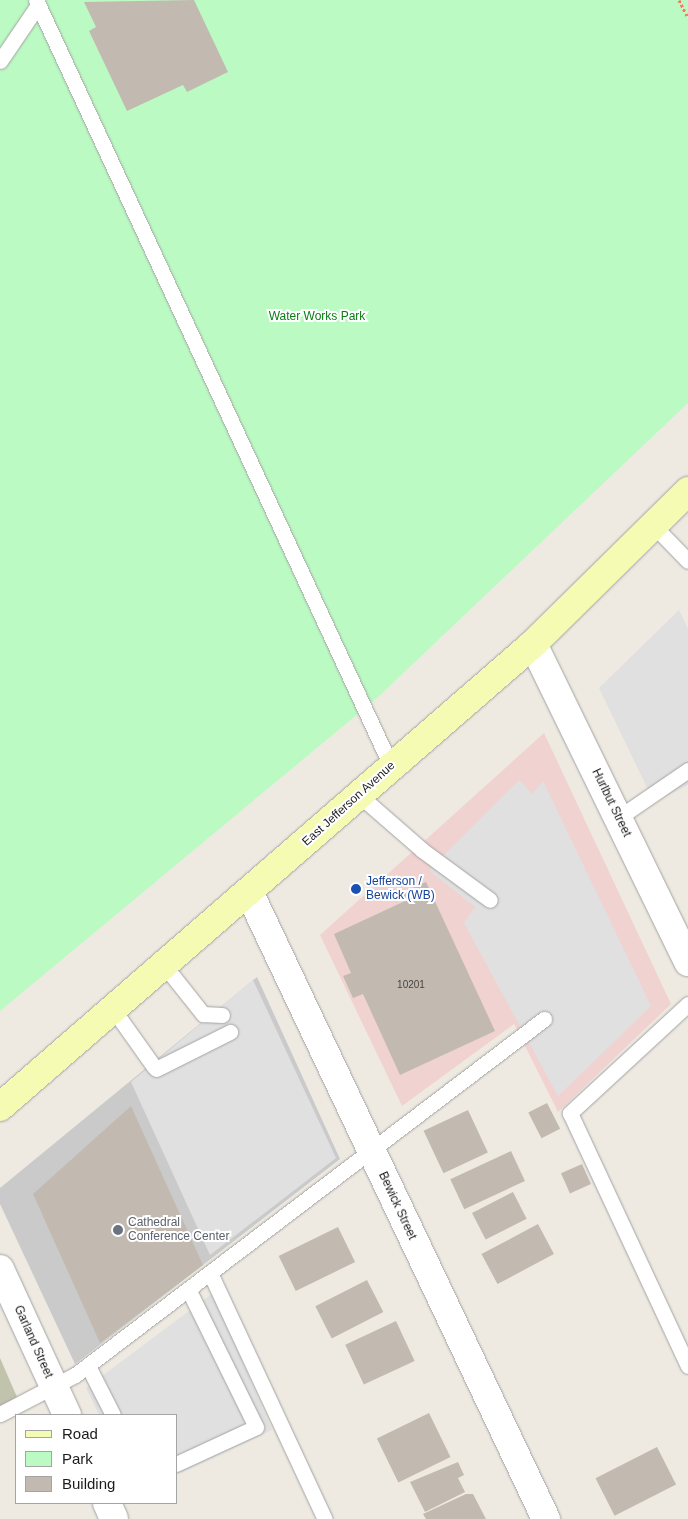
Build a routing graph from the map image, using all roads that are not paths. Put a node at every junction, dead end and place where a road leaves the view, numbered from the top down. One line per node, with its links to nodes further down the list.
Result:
1 (37, 3): 2 (lane); 7 (lane)
2 (0, 61)
3 (688, 491): 4 (main road, East Jefferson Avenue)
4 (653, 525): 5 (lane); 6 (main road, East Jefferson Avenue)
5 (688, 560)
6 (533, 644): 7 (main road, East Jefferson Avenue); 10 (street, Hurlbut Street)
7 (391, 766): 9 (main road, East Jefferson Avenue)
8 (688, 770): 10 (lane)
9 (359, 795): 11 (main road, East Jefferson Avenue); 12 (lane)
10 (618, 818): 13 (street, Hurlbut Street)
11 (249, 892): 14 (main road, East Jefferson Avenue); 21 (street, Bewick Street)
12 (490, 900)
13 (688, 962)
14 (164, 965): 16 (main road, East Jefferson Avenue); 17 (lane)
15 (688, 1004): 26 (lane)
16 (113, 1009): 19 (lane); 20 (main road, East Jefferson Avenue)
17 (222, 1015)
18 (544, 1019): 21 (lane)
19 (230, 1032)
20 (0, 1107)
21 (371, 1150): 23 (lane); 35 (street, Bewick Street)
22 (0, 1269): 27 (street, Garland Street)
23 (211, 1275): 24 (lane); 34 (lane)
24 (189, 1291): 25 (lane); 31 (lane)
25 (88, 1366): 27 (lane); 30 (lane)
26 (688, 1366)
27 (53, 1387): 28 (lane); 29 (street, Garland Street)
28 (0, 1414)
29 (66, 1414)
30 (112, 1414)
31 (178, 1463)
32 (107, 1504): 33 (street)
33 (114, 1519)
34 (325, 1519)
35 (546, 1519)

